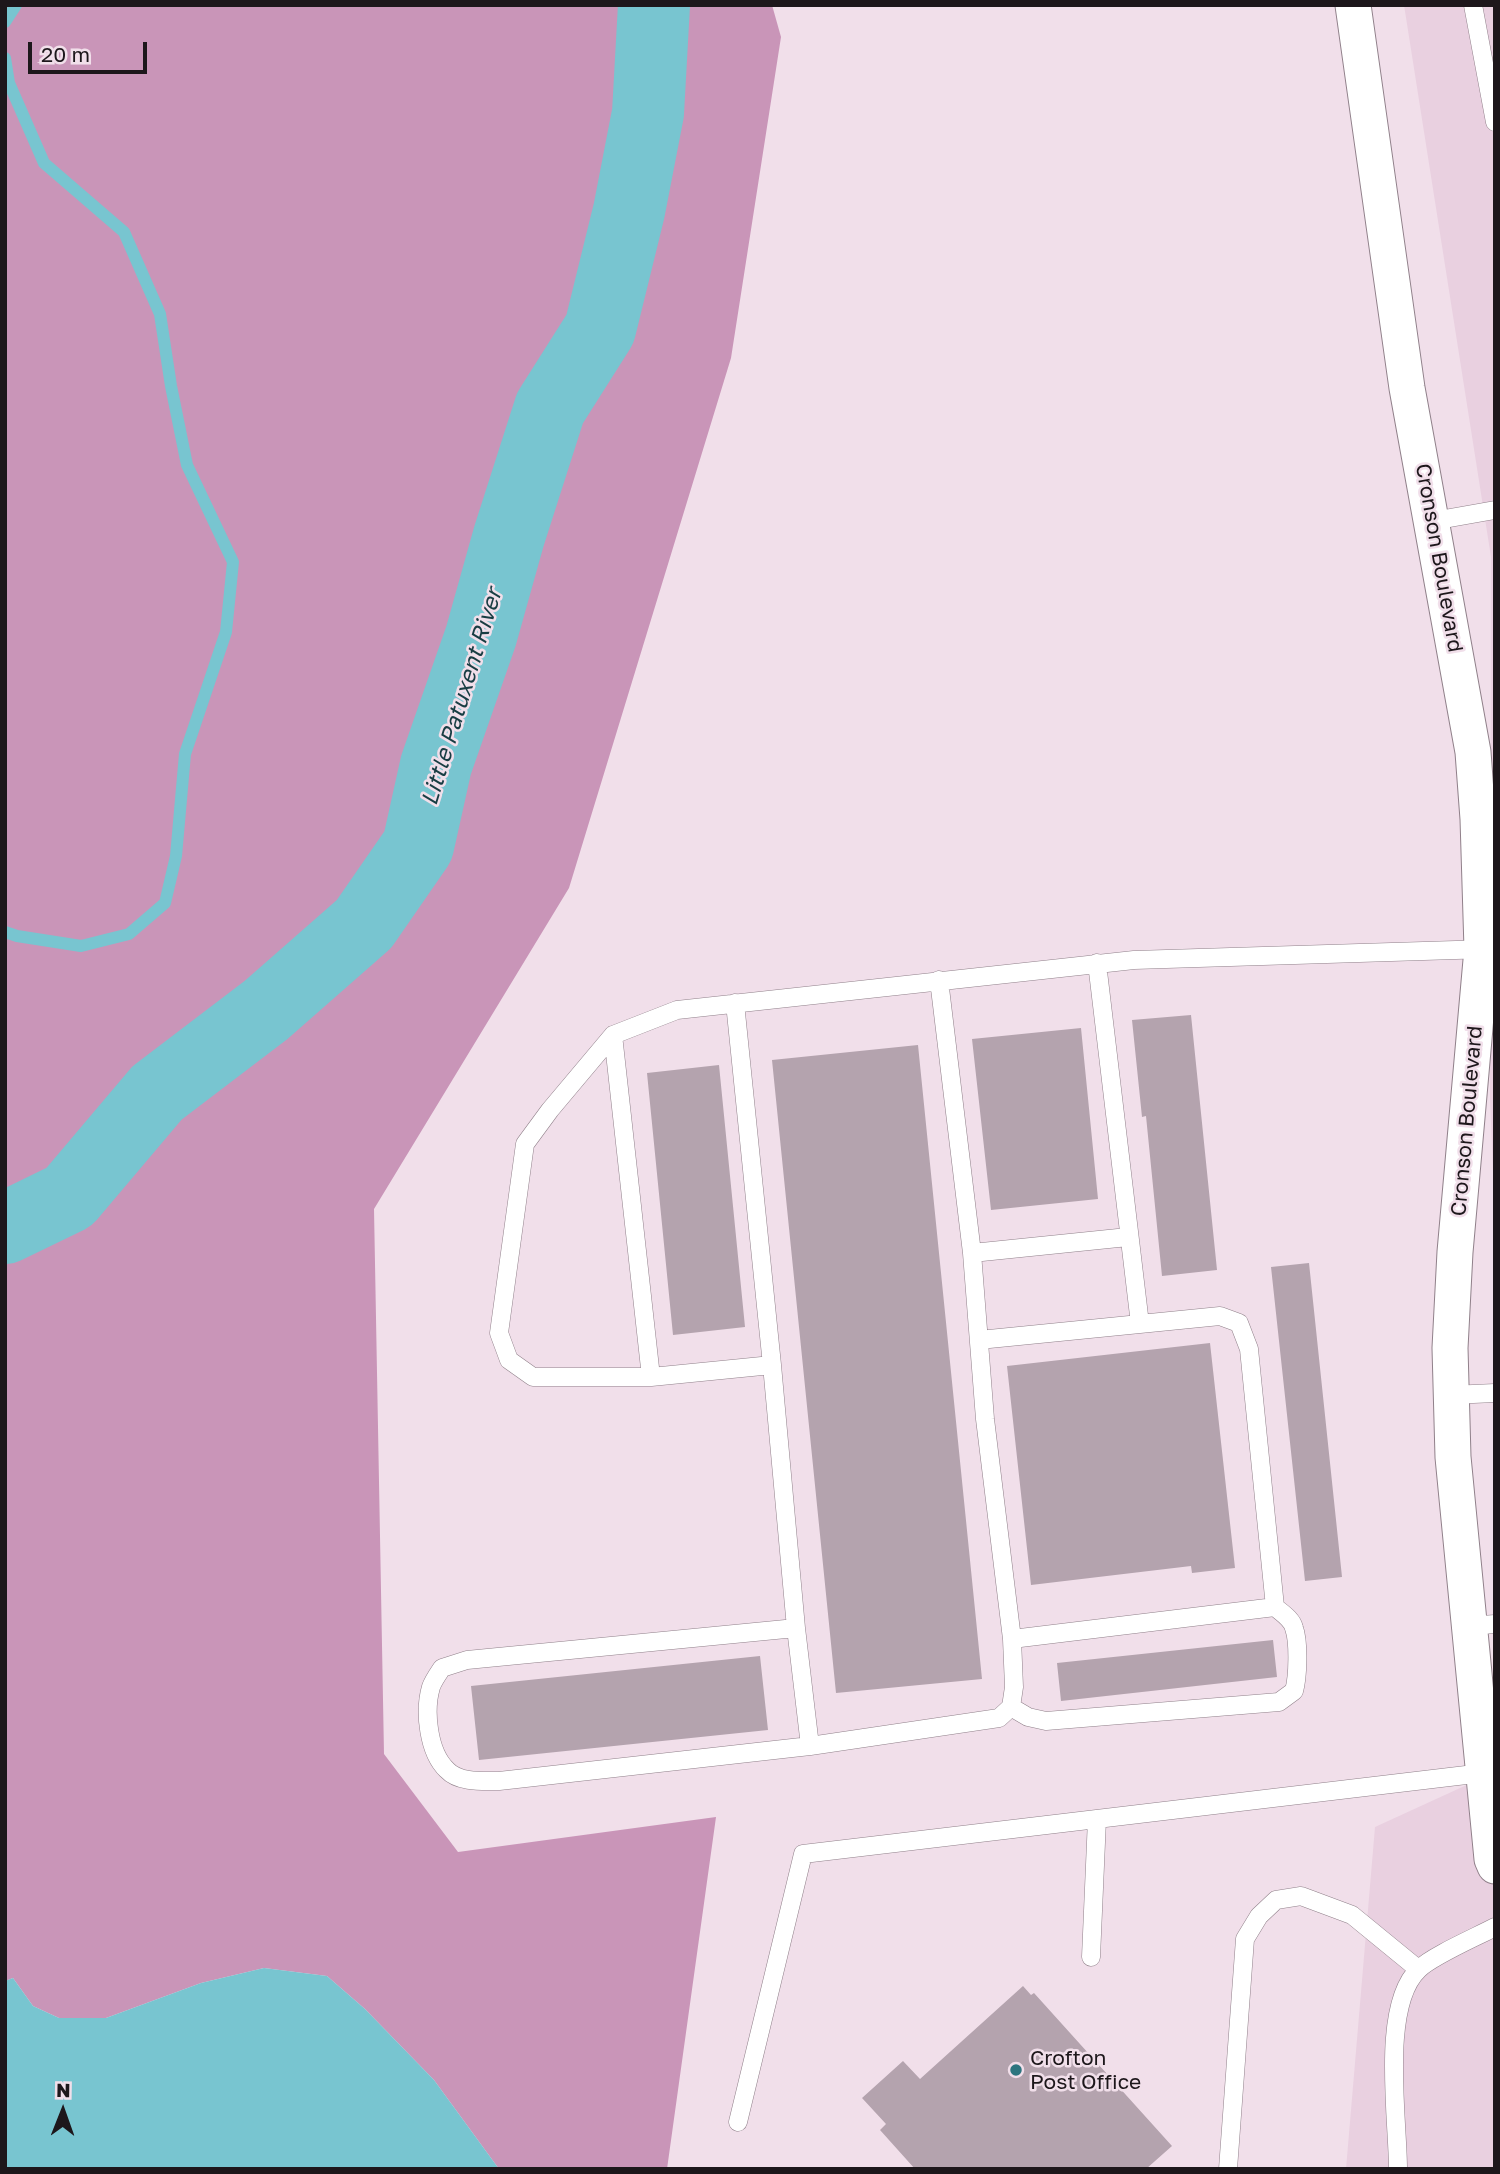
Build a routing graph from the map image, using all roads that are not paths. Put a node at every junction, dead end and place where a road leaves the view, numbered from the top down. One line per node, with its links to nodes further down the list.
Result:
1 (1353, 5): 6 (street, Cronson Boulevard)
2 (1473, 5): 3 (lane)
3 (1490, 72): 4 (lane)
4 (1495, 122)
5 (1495, 510): 6 (lane)
6 (1433, 521): 7 (street, Cronson Boulevard)
7 (1488, 949): 8 (lane); 19 (street, Cronson Boulevard)
8 (1097, 963): 9 (lane); 12 (lane)
9 (939, 980): 10 (lane); 13 (lane)
10 (735, 1003): 11 (lane); 16 (lane)
11 (613, 1035): 17 (lane); 17 (lane)
12 (1128, 1237): 13 (lane); 14 (lane)
13 (972, 1253): 15 (lane)
14 (1140, 1324): 15 (lane); 20 (lane)
15 (979, 1340): 23 (lane)
16 (772, 1365): 17 (lane); 22 (lane)
17 (651, 1377)
18 (1495, 1393): 19 (lane)
19 (1451, 1395): 21 (street, Cronson Boulevard)
20 (1275, 1607): 23 (lane); 24 (lane)
21 (1482, 1625): 26 (street, Cronson Boulevard)
22 (796, 1628): 25 (lane); 25 (lane)
23 (1012, 1639): 24 (lane)
24 (1011, 1707): 25 (lane)
25 (810, 1746)
26 (1483, 1773): 27 (lane); 28 (street, Cronson Boulevard)
27 (1097, 1819): 30 (lane); 32 (lane)
28 (1495, 1866)
29 (1495, 1927): 31 (lane)
30 (1091, 1957)
31 (1418, 1969): 33 (lane); 34 (lane)
32 (738, 2122)
33 (1228, 2169)
34 (1398, 2169)

